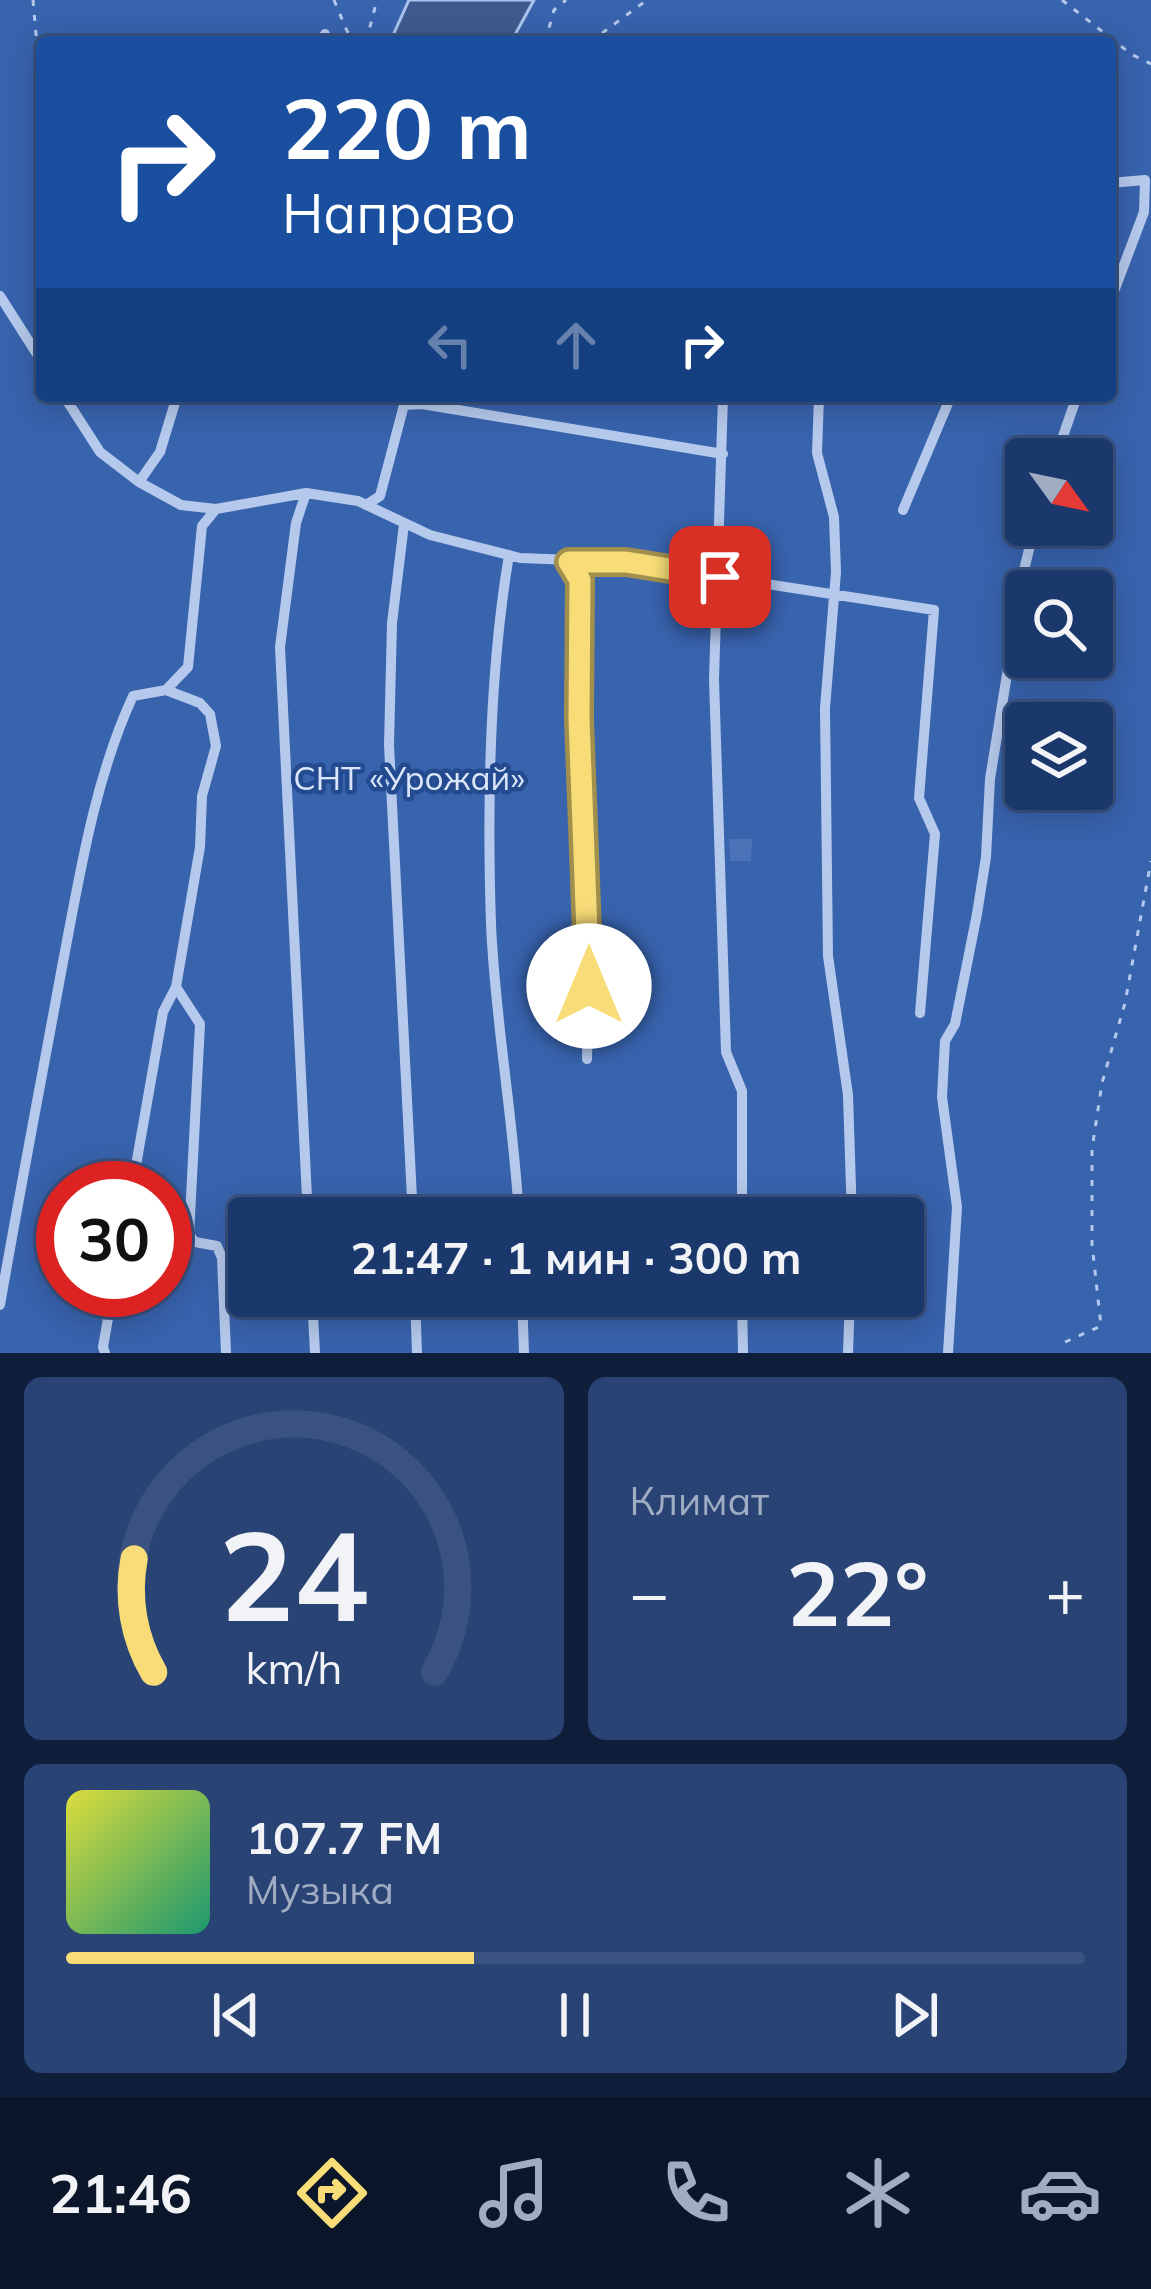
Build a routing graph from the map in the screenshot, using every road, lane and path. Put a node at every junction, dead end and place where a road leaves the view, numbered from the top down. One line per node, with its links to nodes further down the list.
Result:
1 (34, 0): 7 (path)
2 (334, 0): 8 (path)
3 (376, 0): 9 (path)
4 (566, 0): 10 (path)
5 (647, 0): 11 (path)
6 (1062, 0): 12 (path)
7 (37, 36)
8 (352, 36)
9 (367, 36)
10 (547, 36)
11 (598, 36)
12 (1108, 36)
13 (1116, 42): 14 (path)
14 (1151, 64)
15 (1116, 182): 16 (street)
16 (1116, 277)
17 (0, 296): 18 (street)
18 (36, 353)
19 (68, 402): 27 (street)
20 (175, 402): 27 (street)
21 (723, 402): 26 (street)
22 (819, 402): 37 (street)
23 (948, 402): 31 (street)
24 (1074, 402): 25 (street)
25 (1062, 438)
26 (722, 454): 29 (street); 36 (street)
27 (140, 482): 30 (street)
28 (306, 493): 29 (street); 30 (street); 44 (street)
29 (366, 505): 32 (street)
30 (216, 509): 38 (street)
31 (903, 510)
32 (404, 524): 34 (street); 45 (street)
33 (1030, 546): 64 (street)
34 (509, 555): 35 (street); 46 (street)
35 (569, 562): 36 (street); 42 (street)
36 (720, 577): 37 (street); 47 (street)
37 (834, 592): 41 (street); 48 (street)
38 (166, 690): 40 (street); 49 (street)
39 (1151, 861): 56 (path)
40 (176, 987): 43 (street); 58 (street)
41 (920, 1013)
42 (586, 1059)
43 (137, 1161)
44 (307, 1197)
45 (411, 1197)
46 (516, 1197)
47 (742, 1197)
48 (851, 1197)
49 (0, 1305)
50 (108, 1317): 57 (street)
51 (313, 1317): 59 (street)
52 (416, 1317): 60 (street)
53 (523, 1317): 61 (street)
54 (742, 1317): 62 (street)
55 (849, 1317): 63 (street)
56 (1064, 1342)
57 (105, 1353)
58 (226, 1353)
59 (315, 1353)
60 (417, 1353)
61 (524, 1353)
62 (743, 1353)
63 (848, 1353)
64 (948, 1353)

